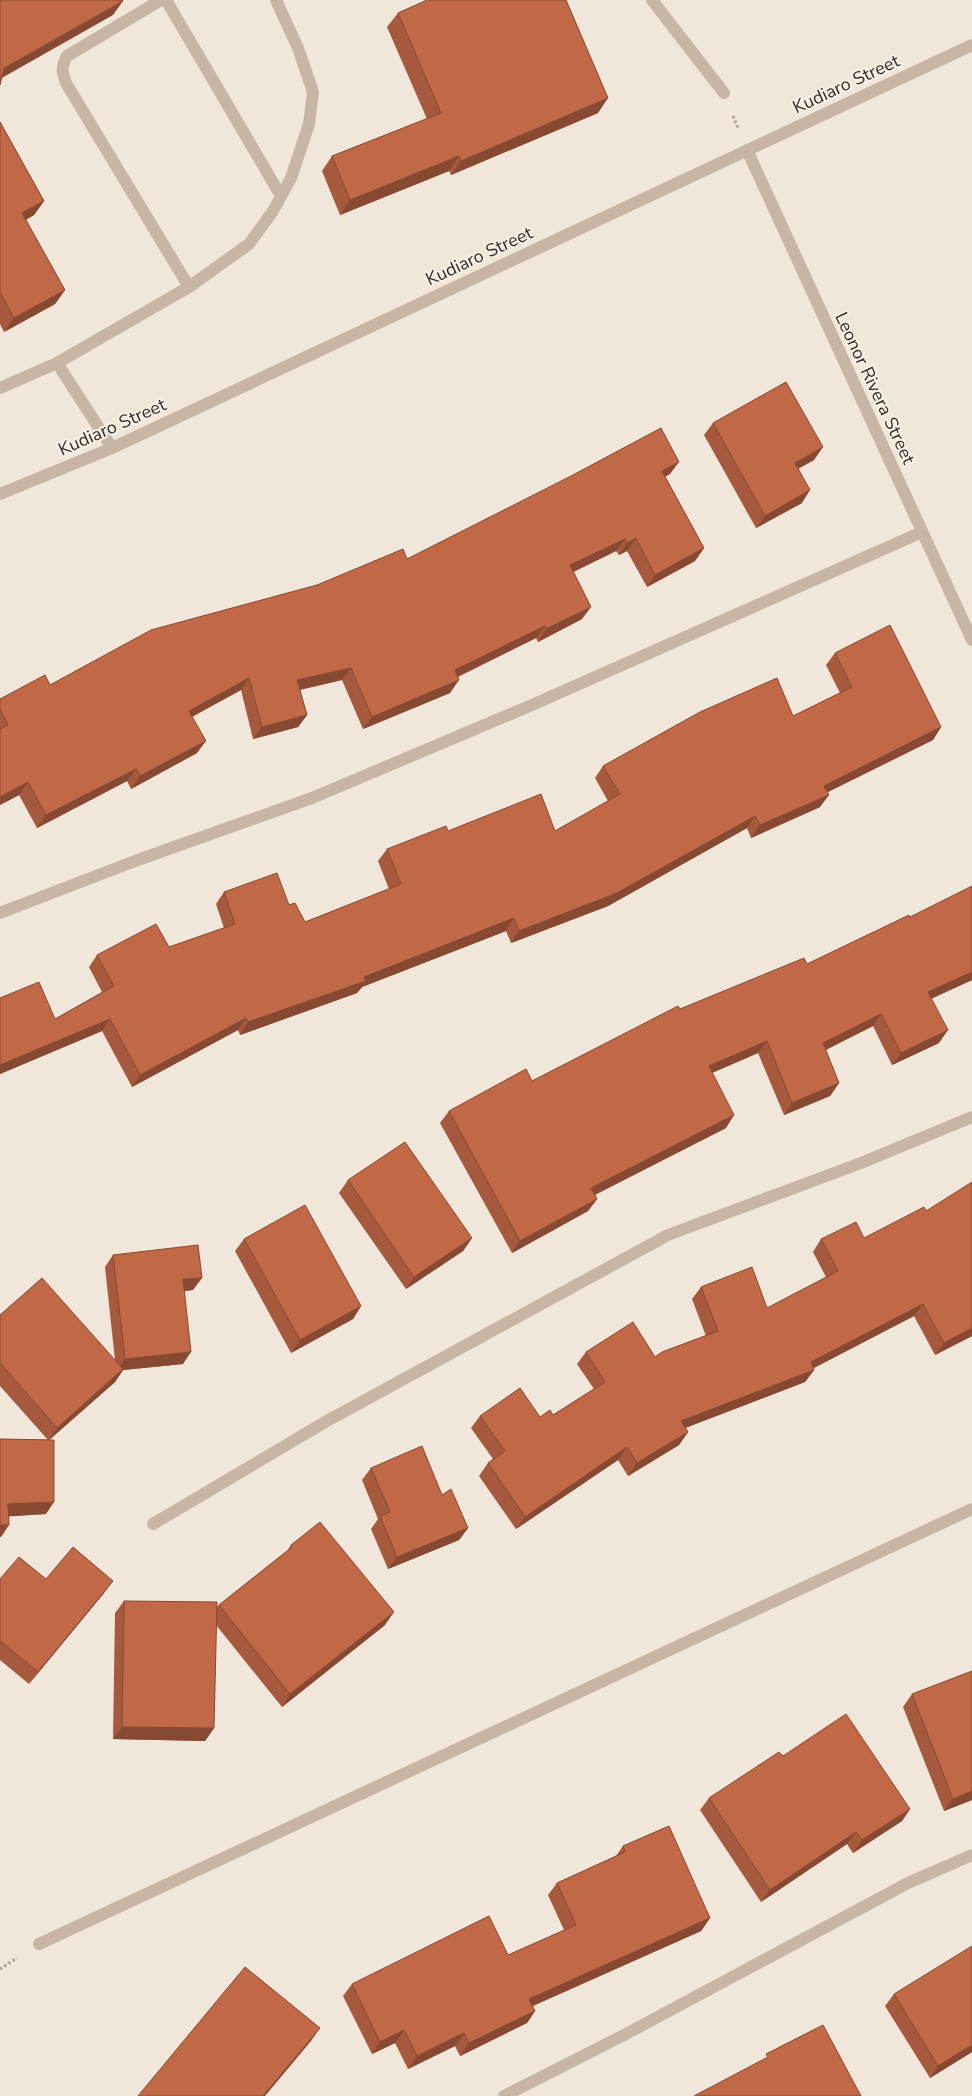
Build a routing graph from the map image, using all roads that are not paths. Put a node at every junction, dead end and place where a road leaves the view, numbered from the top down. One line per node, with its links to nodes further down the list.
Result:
1 (161, 0): 9 (street)
2 (166, 0): 8 (street)
3 (277, 0): 8 (street)
4 (652, 0): 6 (street)
5 (972, 45): 7 (street, Kudiaro Street)
6 (724, 93)
7 (747, 150): 12 (street, Kudiaro Street); 14 (street, Leonor Rivera Street)
8 (281, 196): 9 (street)
9 (189, 287): 10 (street)
10 (57, 363): 11 (street); 12 (street)
11 (0, 388)
12 (112, 448): 13 (street, Kudiaro Street)
13 (0, 494)
14 (922, 532): 15 (street, Leonor Rivera Street); 16 (street)
15 (972, 640)
16 (0, 913)
17 (972, 1117): 19 (street)
18 (972, 1509): 21 (street)
19 (153, 1524)
20 (972, 1855): 22 (street)
21 (39, 1944)
22 (504, 2096)

